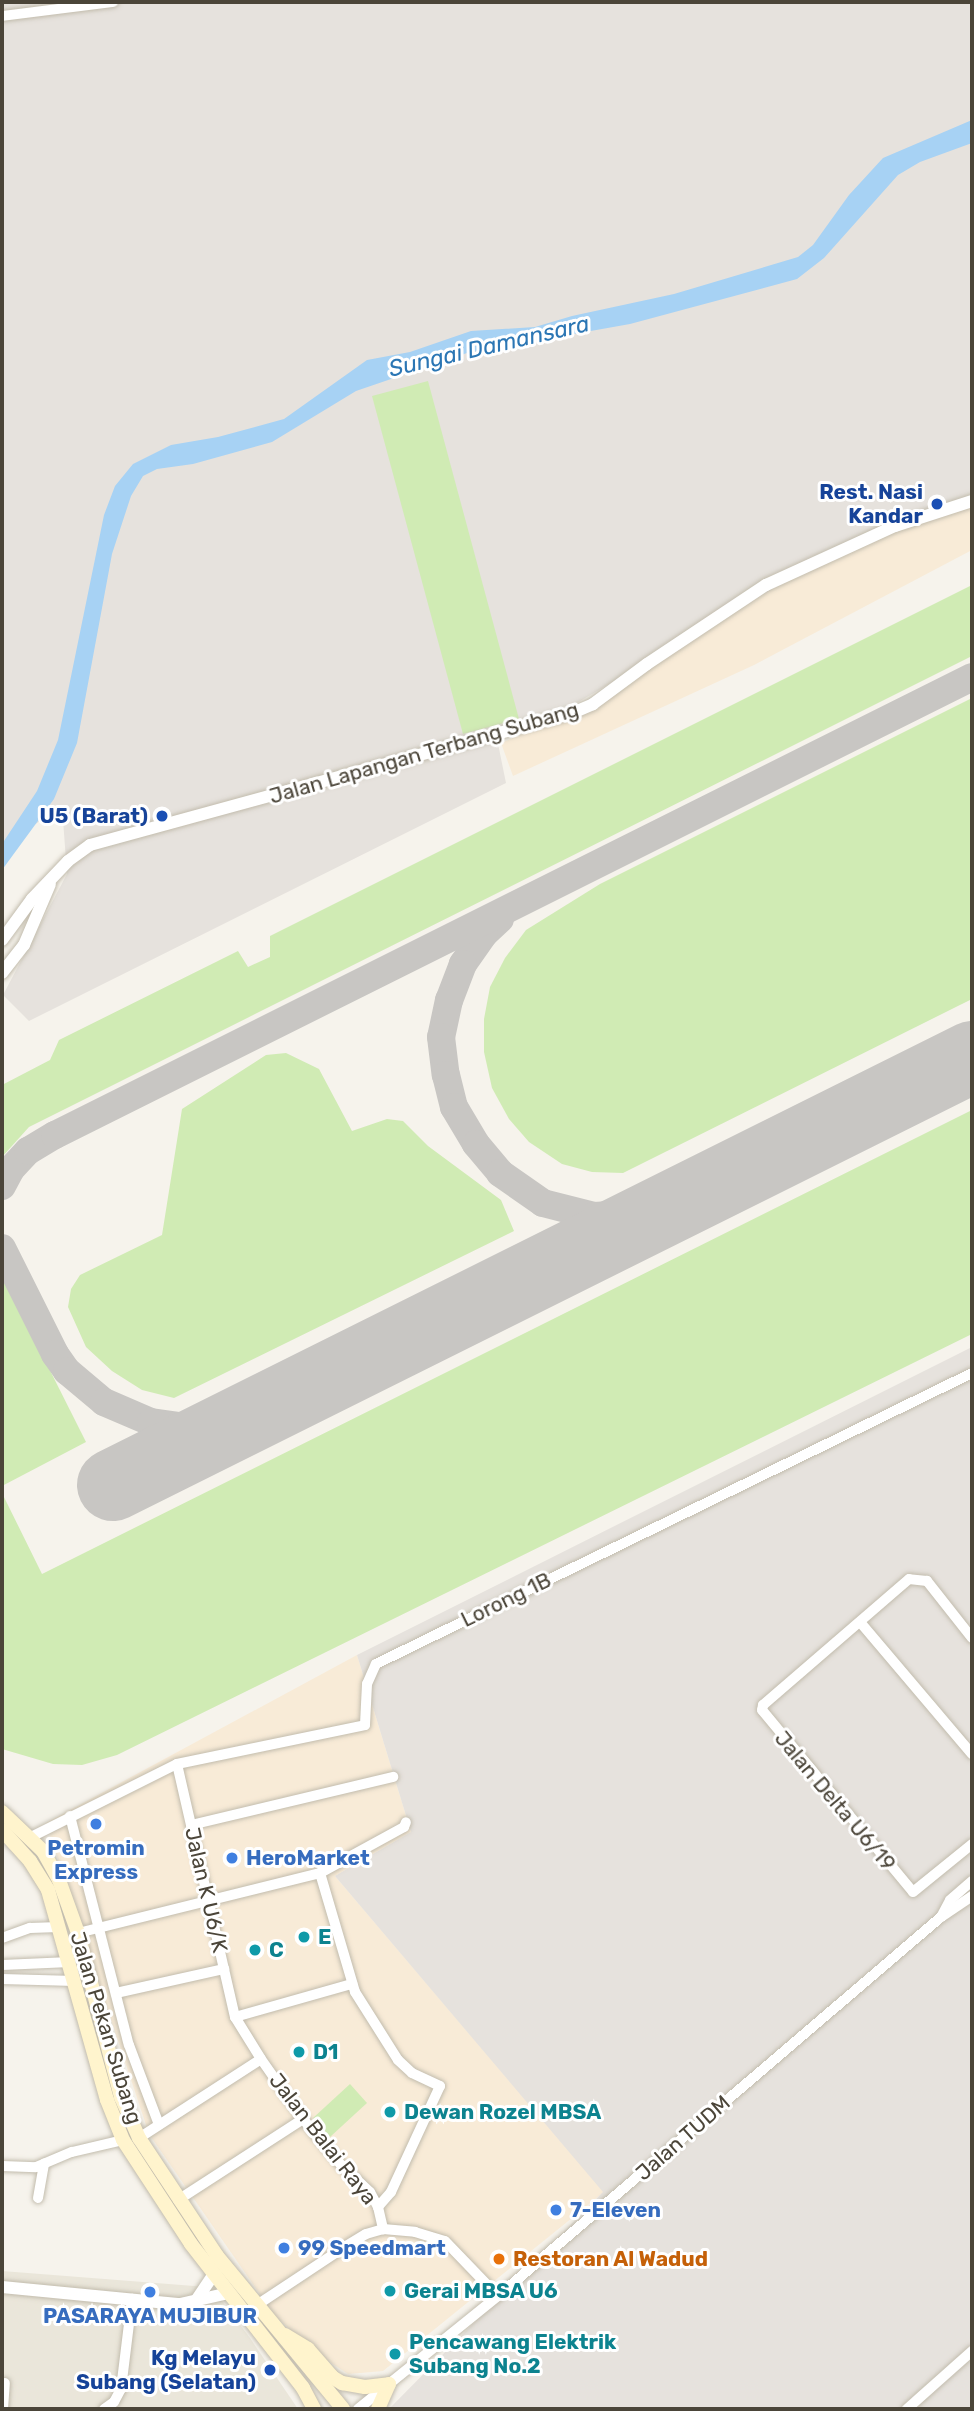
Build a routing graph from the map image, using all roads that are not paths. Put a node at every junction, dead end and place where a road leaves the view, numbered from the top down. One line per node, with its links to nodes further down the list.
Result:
1 (113, 2): 2 (street)
2 (2, 16)
3 (972, 501): 4 (street, Jalan Lapangan Terbang Subang)
4 (51, 880): 5 (street, Jalan Lapangan Terbang Subang); 6 (street)
5 (2, 940)
6 (2, 973)
7 (972, 1373): 11 (street, Lorong 1B)
8 (860, 1622): 9 (street); 10 (street); 19 (street, Jalan Delta U6/19)
9 (972, 1638)
10 (972, 1754)
11 (177, 1764): 14 (street, Lorong 1B); 16 (street, Jalan K U6/K)
12 (393, 1777): 16 (street)
13 (2, 1812): 18 (main road, Jalan Pekan Subang)
14 (70, 1816): 18 (street, Lorong 1B); 26 (street)
15 (406, 1822): 20 (street)
16 (191, 1825): 23 (street, Jalan K U6/K)
17 (2, 1830): 25 (main road, Jalan Pekan Subang)
18 (29, 1838): 27 (main road, Jalan Pekan Subang)
19 (972, 1844)
20 (320, 1873): 23 (street); 34 (street)
21 (972, 1881): 24 (street, Jalan TUDM)
22 (972, 1896): 24 (street, Jalan TUDM)
23 (208, 1900): 26 (street); 31 (street, Jalan K U6/K)
24 (941, 1917): 51 (street, Jalan TUDM)
25 (59, 1927): 28 (street); 29 (main road, Jalan Pekan Subang)
26 (99, 1927): 27 (street); 35 (street)
27 (78, 1933): 40 (main road, Jalan Pekan Subang)
28 (2, 1938)
29 (69, 1962): 30 (street); 33 (main road, Jalan Pekan Subang)
30 (2, 1965)
31 (224, 1969): 35 (street); 36 (street, Jalan K U6/K)
32 (2, 1979): 33 (street)
33 (75, 1981): 41 (main road, Jalan Pekan Subang)
34 (352, 1984): 36 (street); 46 (street)
35 (116, 1993): 39 (street)
36 (235, 2017): 37 (street, Jalan Balai Raya)
37 (261, 2059): 38 (street, Jalan Balai Raya); 39 (street)
38 (303, 2119): 45 (street); 46 (street, Jalan Balai Raya)
39 (159, 2125): 40 (street)
40 (139, 2138): 45 (main road, Jalan Pekan Subang)
41 (123, 2140): 42 (street); 48 (main road, Jalan Pekan Subang)
42 (44, 2164): 43 (street); 44 (street)
43 (2, 2166)
44 (38, 2198)
45 (178, 2200): 54 (main road, Jalan Pekan Subang)
46 (378, 2207): 47 (street, Jalan Balai Raya)
47 (383, 2229): 51 (street); 54 (street)
48 (214, 2274): 50 (main road, Jalan Pekan Subang); 53 (street)
49 (2, 2287): 52 (street)
50 (229, 2294): 53 (street); 61 (main road, Jalan Pekan Subang)
51 (498, 2296): 58 (street, Jalan TUDM)
52 (132, 2299): 53 (street); 60 (street)
53 (195, 2302)
54 (257, 2305): 55 (main road, Jalan Pekan Subang)
55 (277, 2331): 58 (main road); 62 (main road, Jalan Pekan Subang)
56 (972, 2351): 65 (street)
57 (5, 2383): 59 (street)
58 (389, 2384): 63 (street, Jalan TUDM); 64 (main road)
59 (3, 2409)
60 (104, 2409)
61 (314, 2409)
62 (343, 2409)
63 (358, 2409)
64 (378, 2409)
65 (907, 2409)

